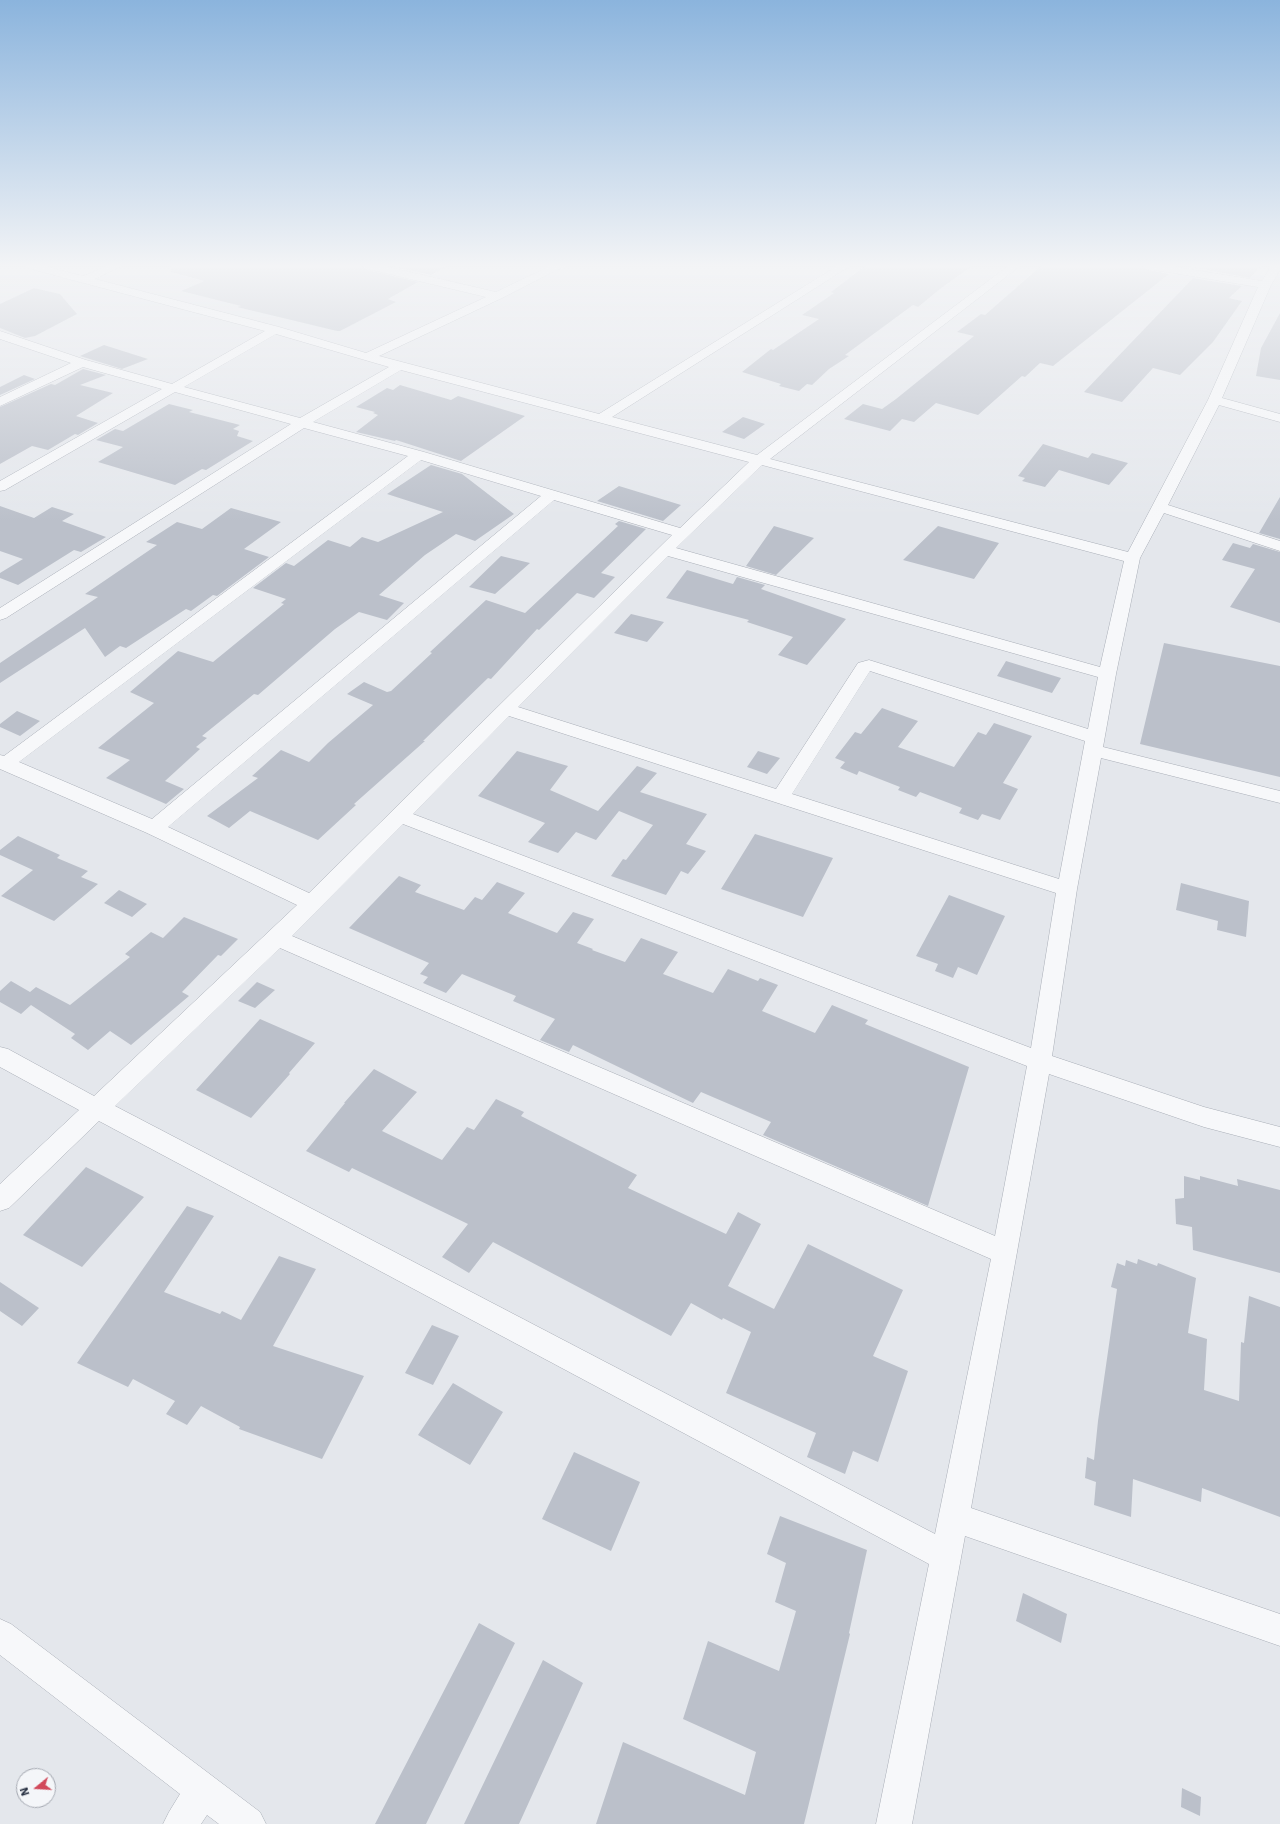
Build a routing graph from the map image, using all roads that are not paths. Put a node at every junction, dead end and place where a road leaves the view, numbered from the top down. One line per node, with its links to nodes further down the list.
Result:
1 (46, 351): 9 (street)
2 (237, 351): 11 (street)
3 (347, 351): 8 (street)
4 (380, 351): 8 (street)
5 (708, 351): 14 (street)
6 (903, 351): 18 (street)
7 (1236, 351): 12 (street)
8 (367, 357): 10 (street)
9 (82, 363): 11 (street); 13 (street)
10 (399, 366): 14 (street); 16 (street)
11 (172, 388): 16 (street); 19 (street)
12 (1215, 400): 15 (street); 21 (street)
13 (0, 402)
14 (601, 418): 18 (street)
15 (1280, 418)
16 (302, 423): 17 (street); 27 (street)
17 (419, 455): 20 (street); 32 (street)
18 (759, 460): 22 (street); 25 (street)
19 (0, 487)
20 (551, 495): 22 (street); 36 (street)
21 (1160, 508): 23 (street); 25 (street)
22 (682, 533): 24 (street)
23 (1280, 546)
24 (665, 550): 29 (street); 30 (street)
25 (1132, 558): 29 (street)
26 (0, 596): 27 (street)
27 (19, 603): 28 (street)
28 (0, 615)
29 (1107, 674): 31 (street)
30 (505, 709): 33 (street); 35 (street)
31 (1094, 744): 33 (street); 34 (street); 37 (street)
32 (3, 762): 36 (street)
33 (781, 797): 37 (street)
34 (1280, 797)
35 (400, 816): 38 (street); 41 (street)
36 (154, 828): 38 (street)
37 (1067, 889): 41 (street)
38 (312, 903): 39 (street)
39 (277, 938): 42 (street); 45 (street)
40 (0, 1056): 42 (street)
41 (1040, 1061): 43 (street); 45 (street)
42 (96, 1108): 44 (street); 47 (street)
43 (1280, 1137)
44 (0, 1200)
45 (1005, 1253): 46 (street)
46 (953, 1517): 47 (street); 48 (street)
47 (947, 1557): 53 (street)
48 (1280, 1630)
49 (0, 1635): 50 (street)
50 (203, 1790): 51 (street); 52 (street)
51 (181, 1824)
52 (248, 1824)
53 (894, 1824)

